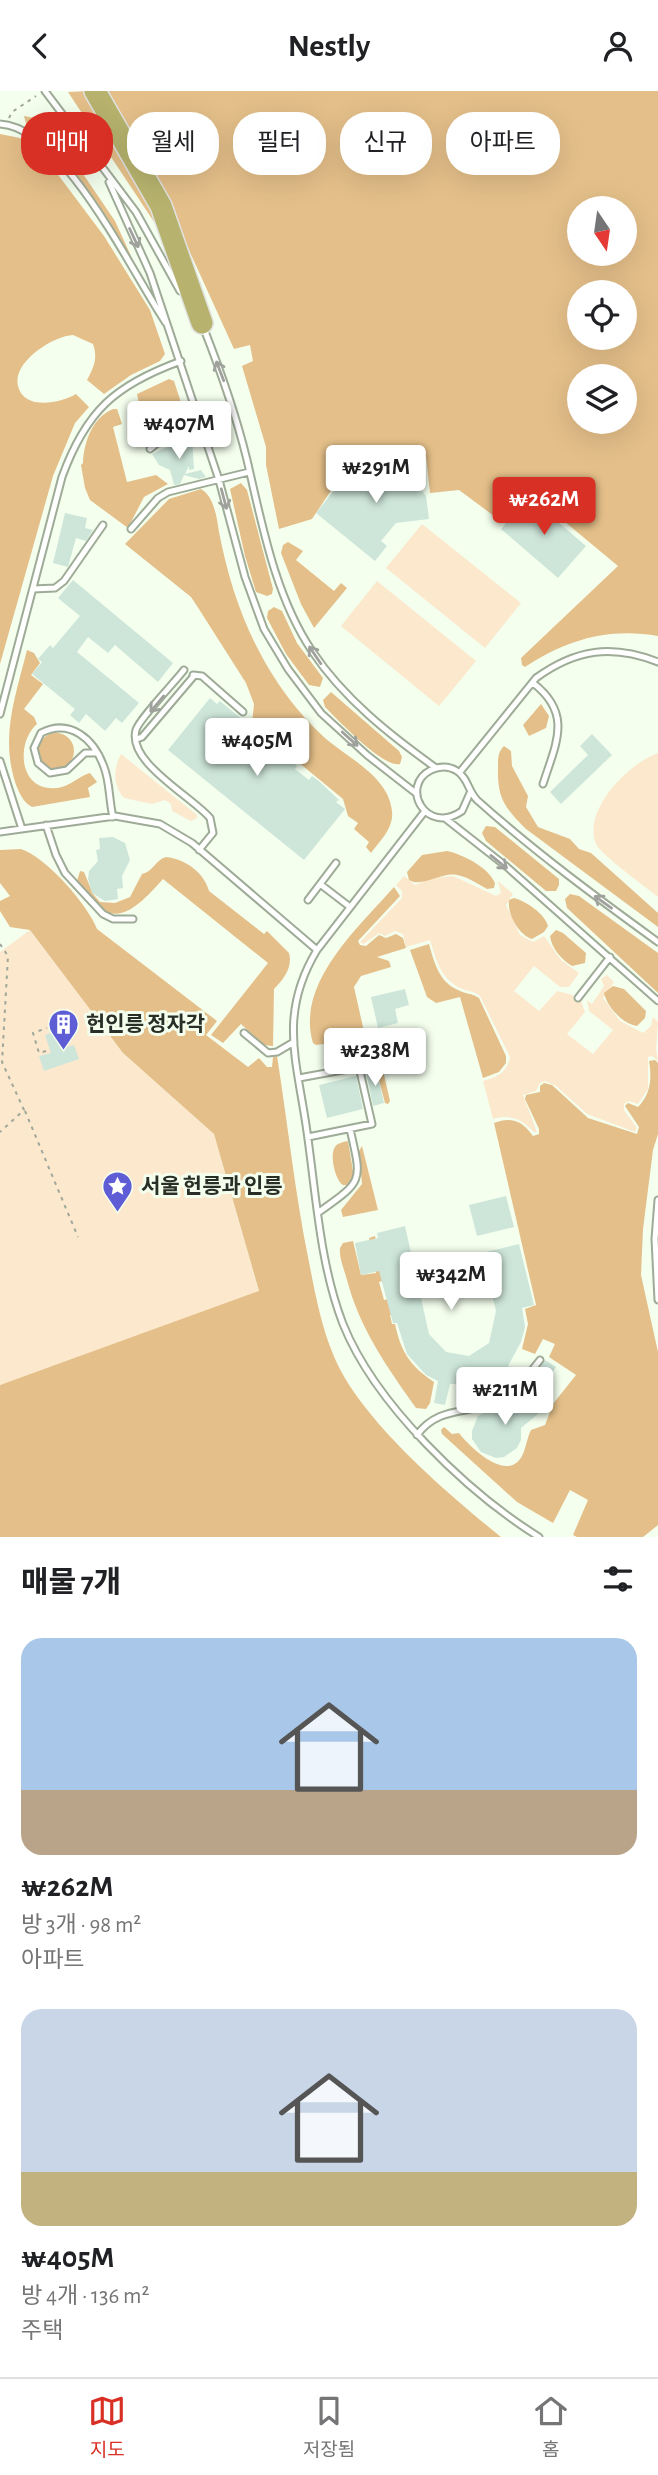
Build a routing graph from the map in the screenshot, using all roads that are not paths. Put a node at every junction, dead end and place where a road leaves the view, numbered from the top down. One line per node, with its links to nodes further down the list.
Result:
1 (44, 91): 4 (lane)
2 (94, 91): 5 (highway)
3 (0, 124): 6 (lane)
4 (106, 176): 5 (lane); 6 (lane, one-way to 6)
5 (202, 323): 10 (lane, one-way to 5)
6 (170, 329): 7 (lane)
7 (181, 361): 8 (lane); 14 (lane)
8 (199, 418): 9 (lane); 11 (lane)
9 (150, 449)
10 (249, 472): 11 (lane); 23 (lane, one-way to 10)
11 (219, 479): 13 (lane); 27 (lane, one-way to 27)
12 (103, 525): 14 (lane)
13 (131, 529)
14 (33, 589): 19 (lane)
15 (658, 661): 17 (lane)
16 (184, 670): 20 (lane, one-way to 20)
17 (533, 683): 24 (lane); 25 (lane)
18 (243, 712): 20 (lane)
19 (0, 714)
20 (137, 739): 34 (lane)
21 (96, 753): 21 (lane); 29 (lane)
22 (0, 761): 32 (lane)
23 (436, 768): 24 (lane); 27 (lane)
24 (460, 772): 26 (lane)
25 (543, 784)
26 (470, 793): 30 (lane); 40 (lane, one-way to 26)
27 (417, 794): 28 (lane)
28 (425, 811): 30 (lane); 38 (lane)
29 (113, 817): 31 (lane); 34 (lane)
30 (446, 819): 42 (lane, one-way to 42)
31 (46, 825): 32 (lane); 39 (lane)
32 (22, 829): 33 (lane)
33 (0, 832)
34 (199, 850): 41 (lane)
35 (336, 863): 36 (lane)
36 (320, 884): 37 (lane); 38 (lane)
37 (309, 900)
38 (351, 907): 41 (lane)
39 (134, 919)
40 (658, 942)
41 (317, 950): 46 (lane)
42 (610, 957): 43 (lane); 44 (lane)
43 (578, 997)
44 (658, 1001)
45 (244, 1033): 46 (lane)
46 (295, 1042): 47 (lane)
47 (299, 1078): 48 (lane); 49 (lane)
48 (350, 1129): 49 (lane); 51 (lane)
49 (308, 1137): 51 (lane)
50 (658, 1200): 52 (lane)
51 (319, 1212): 54 (lane)
52 (658, 1300)
53 (540, 1360): 54 (lane)
54 (417, 1436): 55 (lane)
55 (539, 1537)

